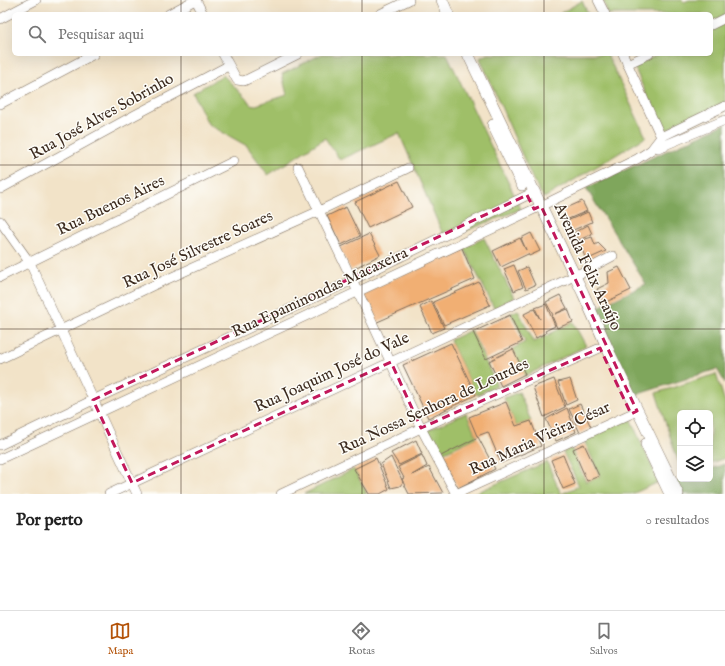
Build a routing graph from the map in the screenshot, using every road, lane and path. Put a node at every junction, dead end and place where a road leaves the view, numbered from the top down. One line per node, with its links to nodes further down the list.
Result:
1 (36, 0): 7 (street)
2 (196, 0): 8 (street); 9 (street)
3 (409, 0): 10 (street)
4 (434, 0): 11 (main road)
5 (442, 0): 12 (main road)
6 (598, 0): 13 (street)
7 (13, 12)
8 (173, 12)
9 (202, 12)
10 (384, 12)
11 (439, 12)
12 (447, 12)
13 (604, 12)
14 (12, 13): 16 (street)
15 (725, 18): 17 (street)
16 (0, 19)
17 (713, 24)
18 (90, 56): 27 (street)
19 (224, 56): 26 (street)
20 (294, 56): 26 (street)
21 (460, 56): 37 (main road, Avenida Felix Araújo)
22 (469, 56): 37 (main road, Avenida Felix Araújo)
23 (624, 56): 25 (street)
24 (645, 56): 25 (street)
25 (628, 64): 30 (street)
26 (228, 66): 36 (street, Rua José Alves Sobrinho)
27 (0, 104)
28 (725, 106): 30 (street, Rua Epaminondas Macaxeira)
29 (725, 120): 31 (street, Rua Epaminondas Macaxeira)
30 (661, 137): 31 (street); 32 (street, Rua Epaminondas Macaxeira)
31 (664, 147): 32 (street, Rua Epaminondas Macaxeira)
32 (651, 150): 38 (street, Rua Epaminondas Macaxeira)
33 (234, 161): 42 (street, Rua Buenos Aires)
34 (298, 167): 39 (street)
35 (408, 168): 39 (street, Rua José Silvestre Soares)
36 (0, 189)
37 (530, 193): 38 (main road, Avenida Felix Araújo); 45 (street, Rua Epaminondas Macaxeira)
38 (537, 208): 44 (main road, Avenida Felix Araújo); 46 (street, Rua Epaminondas Macaxeira)
39 (319, 211): 45 (street); 47 (street, Rua José Silvestre Soares)
40 (0, 221): 42 (street)
41 (613, 256): 44 (street, Rua Joaquim José do Vale)
42 (30, 263): 43 (street, Rua Buenos Aires); 47 (street)
43 (0, 277)
44 (571, 278): 48 (main road, Avenida Felix Araújo); 50 (street, Rua Joaquim José do Vale); 53 (main road, Avenida Felix Araújo)
45 (353, 280): 46 (street); 51 (street, Rua Epaminondas Macaxeira)
46 (358, 292): 50 (street); 52 (street, Rua Epaminondas Macaxeira)
47 (61, 331): 49 (street, Rua José Silvestre Soares); 51 (street)
48 (600, 348): 53 (main road, Avenida Felix Araújo); 54 (street, Rua Nossa Senhora de Lourdes)
49 (0, 359)
50 (391, 362): 54 (street); 57 (street, Rua Joaquim José do Vale)
51 (93, 400): 52 (street); 55 (street, Rua Epaminondas Macaxeira)
52 (99, 413): 56 (street, Rua Epaminondas Macaxeira); 57 (street)
53 (634, 413): 61 (street, Rua Maria Vieira César); 62 (main road, Avenida Felix Araújo); 63 (main road, Avenida Felix Araújo)
54 (421, 428): 60 (street, Rua Nossa Senhora de Lourdes); 61 (street)
55 (0, 445)
56 (0, 459)
57 (132, 484): 58 (street, Rua Joaquim José do Vale); 59 (street)
58 (109, 494)
59 (137, 494)
60 (281, 494)
61 (456, 494)
62 (670, 494)
63 (678, 494)

